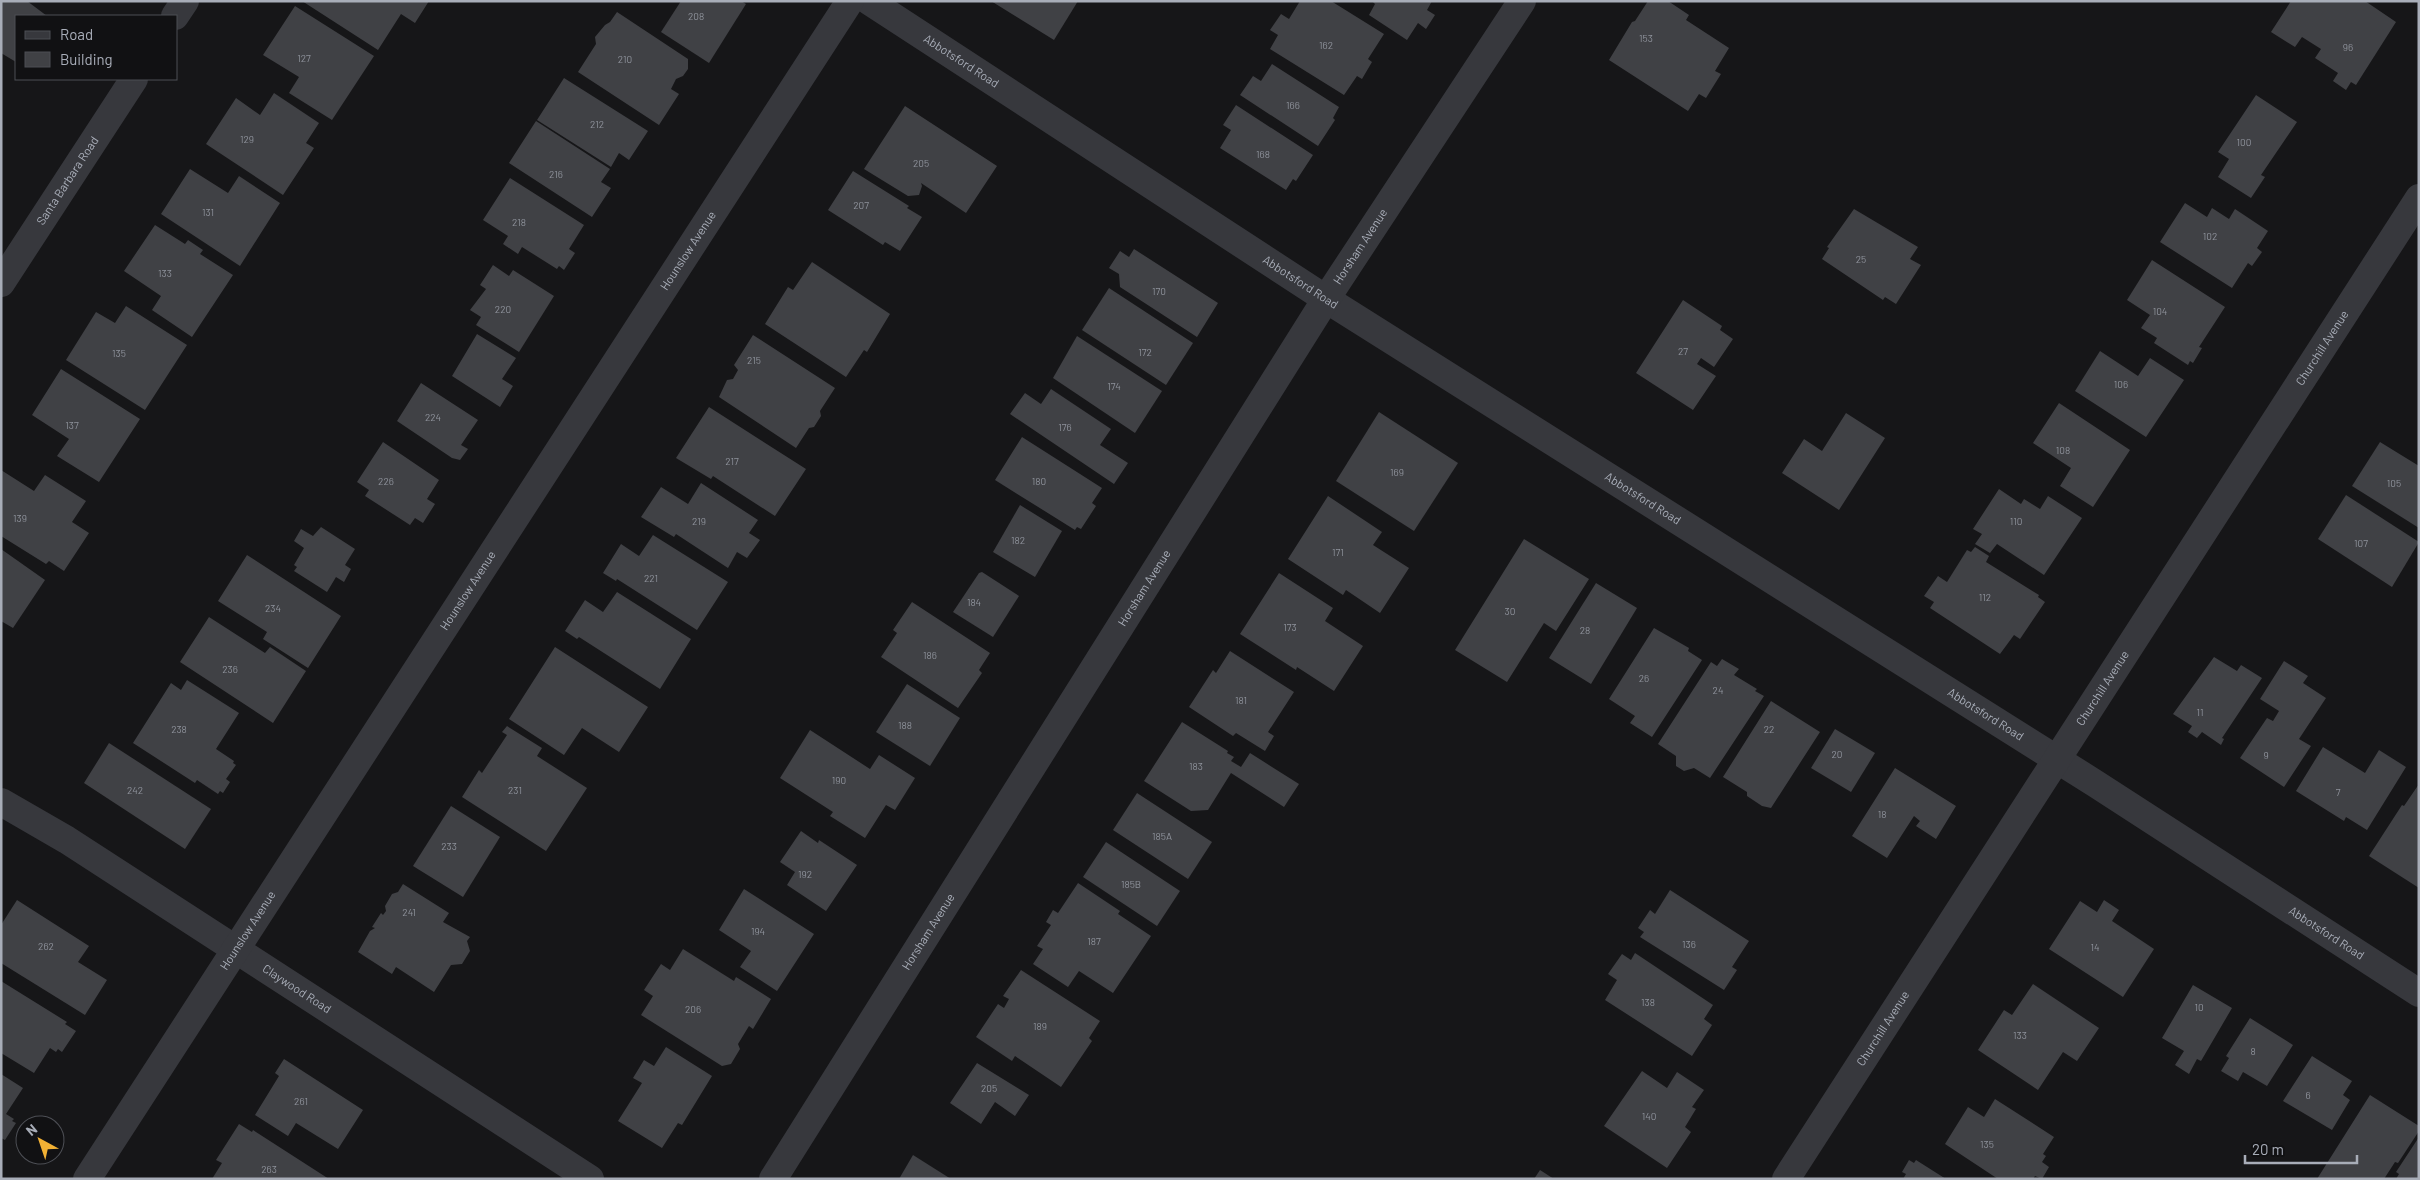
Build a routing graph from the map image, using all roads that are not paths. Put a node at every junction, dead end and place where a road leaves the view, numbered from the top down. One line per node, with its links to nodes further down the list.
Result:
1 (185, 1): 5 (street)
2 (850, 1): 12 (street, Hounslow Avenue)
3 (869, 1): 9 (street, Abbotsford Road)
4 (1522, 1): 9 (street, Horsham Avenue)
5 (176, 15)
6 (133, 80): 8 (street, Santa Barbara Road)
7 (2419, 198): 10 (street, Churchill Avenue)
8 (1, 283)
9 (1326, 299): 10 (street, Abbotsford Road); 16 (street, Horsham Avenue)
10 (2056, 760): 13 (street, Abbotsford Road); 17 (street, Churchill Avenue)
11 (1, 802): 12 (street, Claywood Road)
12 (236, 950): 14 (street, Hounslow Avenue); 15 (street, Claywood Road)
13 (2419, 993)
14 (87, 1179)
15 (590, 1179)
16 (774, 1179)
17 (1786, 1179)

